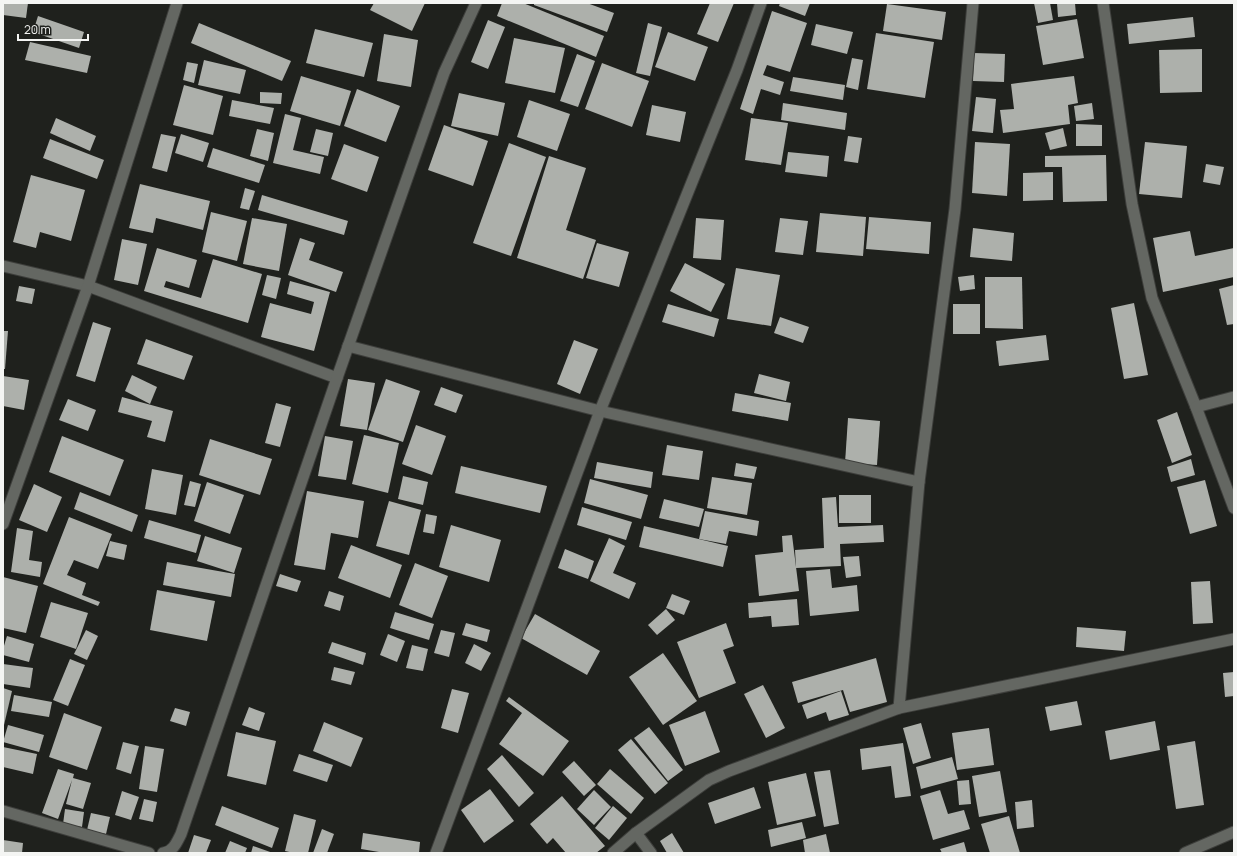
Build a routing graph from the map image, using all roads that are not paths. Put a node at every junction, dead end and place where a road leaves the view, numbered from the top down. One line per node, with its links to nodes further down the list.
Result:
1 (177, 3): 7 (street)
2 (476, 3): 8 (street)
3 (761, 3): 12 (street)
4 (973, 3): 13 (street)
5 (1103, 3): 11 (street)
6 (3, 266): 7 (street)
7 (88, 286): 9 (street); 15 (street)
8 (348, 346): 9 (street); 12 (street)
9 (337, 378): 23 (street)
10 (1234, 397): 11 (street)
11 (1196, 408): 14 (street)
12 (600, 411): 13 (street); 24 (street)
13 (919, 482): 17 (street)
14 (1234, 508)
15 (3, 524)
16 (1234, 639): 17 (street)
17 (899, 708): 20 (street)
18 (3, 811): 21 (street)
19 (1234, 832): 27 (street)
20 (636, 833): 25 (street); 26 (street)
21 (149, 853)
22 (163, 853): 23 (street)
23 (167, 853)
24 (436, 853)
25 (613, 853)
26 (651, 853)
27 (1185, 853)

